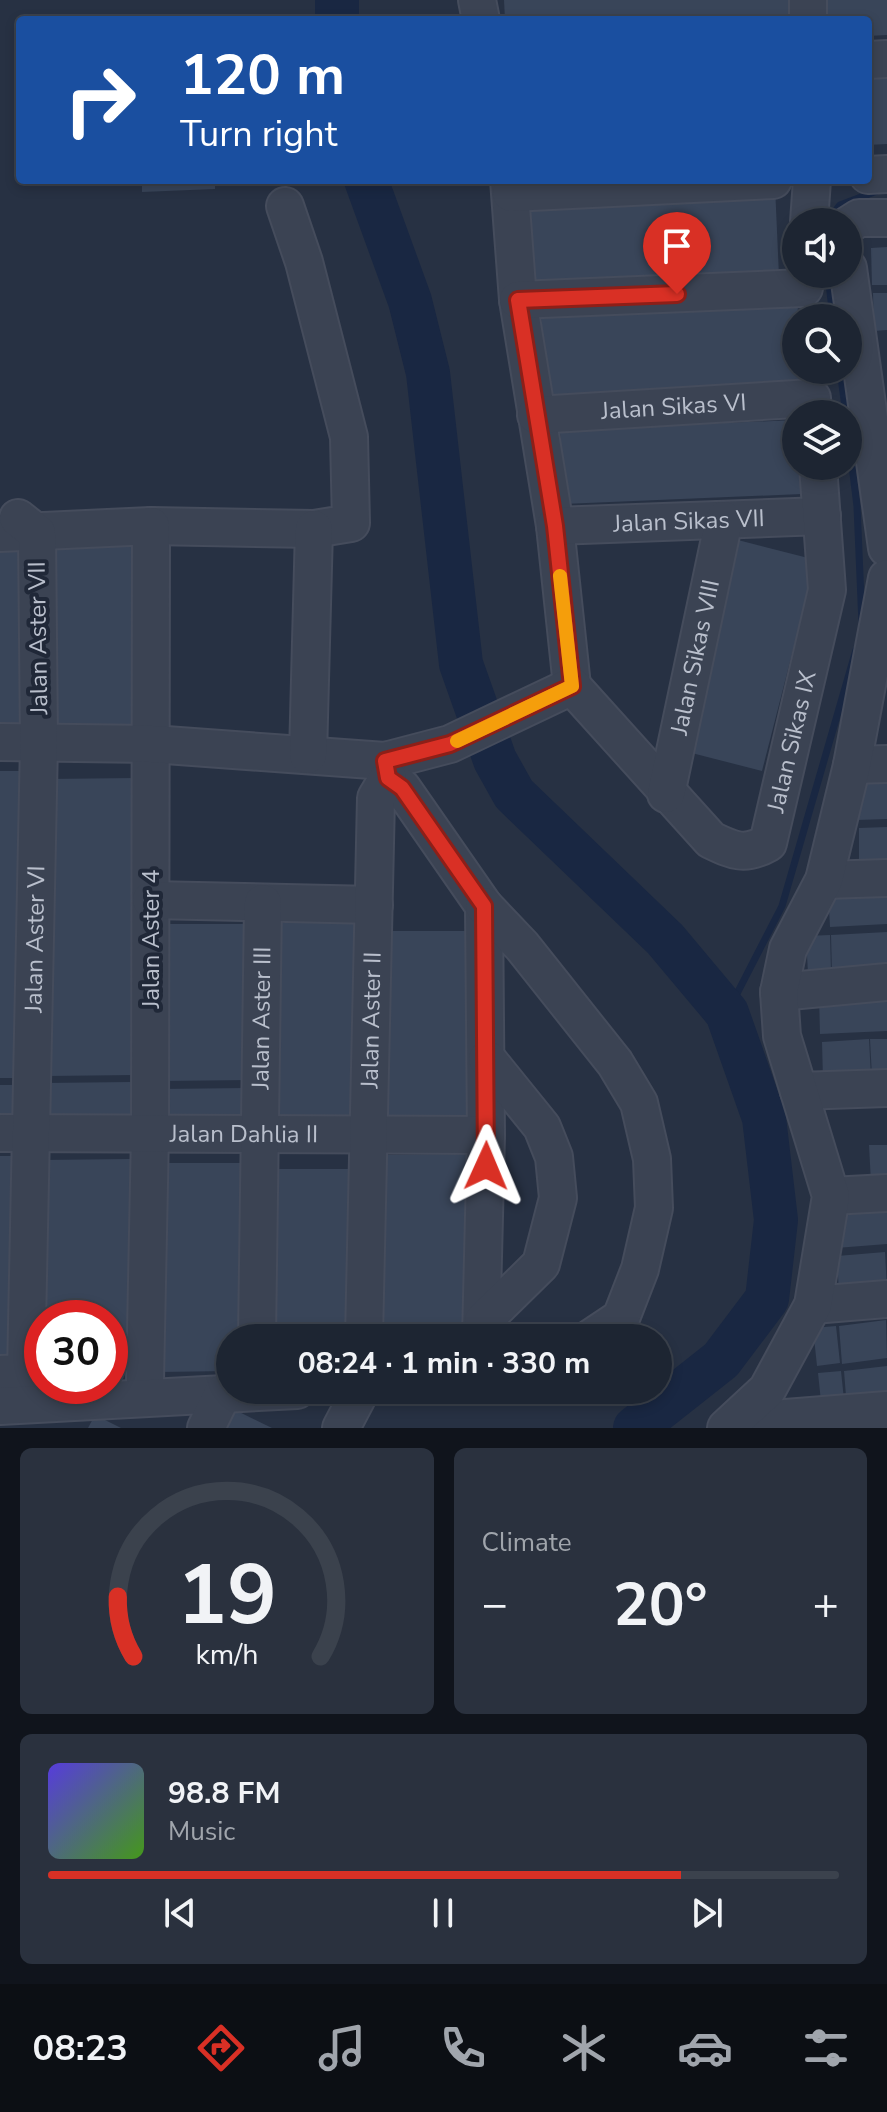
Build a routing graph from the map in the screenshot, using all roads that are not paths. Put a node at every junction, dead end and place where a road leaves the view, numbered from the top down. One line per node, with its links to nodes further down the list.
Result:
1 (623, 184): 3 (street)
2 (812, 184): 5 (street)
3 (510, 187): 10 (street)
4 (285, 206): 21 (street)
5 (810, 208)
6 (862, 218): 7 (street)
7 (887, 218)
8 (855, 288): 11 (street)
9 (805, 293): 10 (street)
10 (518, 300): 13 (street)
11 (873, 339): 14 (street)
12 (812, 394): 13 (street, Jalan Sikas VI)
13 (536, 415): 20 (street)
14 (882, 465): 24 (street)
15 (819, 480): 17 (street)
16 (0, 511): 23 (street)
17 (822, 516): 18 (street, Jalan Sikas VII); 34 (street, Jalan Sikas IX)
18 (724, 520): 20 (street, Jalan Sikas VII); 34 (street, Jalan Sikas VIII)
19 (151, 526): 21 (street); 23 (street); 30 (street, Jalan Aster 4)
20 (555, 526): 27 (street)
21 (314, 529): 31 (street)
22 (0, 533): 23 (street)
23 (37, 533): 29 (street, Jalan Aster VII)
24 (887, 548)
25 (887, 578): 26 (street)
26 (879, 664): 32 (street)
27 (572, 686): 33 (street); 34 (street)
28 (0, 742): 29 (street)
29 (39, 743): 30 (street); 47 (street, Jalan Aster VI)
30 (152, 744): 31 (street); 37 (street, Jalan Aster 4)
31 (308, 755): 33 (street)
32 (870, 764): 36 (street)
33 (387, 769): 39 (street, Jalan Aster II); 40 (street)
34 (666, 794)
35 (887, 878): 36 (street)
36 (824, 880): 42 (street)
37 (151, 900): 38 (street); 46 (street, Jalan Aster 4)
38 (263, 903): 39 (street); 48 (street, Jalan Aster III)
39 (374, 905): 49 (street, Jalan Aster II)
40 (484, 906): 43 (street); 59 (street)
41 (887, 982): 42 (street)
42 (779, 992): 45 (street)
43 (487, 1059): 50 (street); 58 (street)
44 (887, 1088): 45 (street)
45 (799, 1091): 52 (street)
46 (150, 1133): 47 (street, Jalan Dahlia II); 48 (street, Jalan Dahlia II); 61 (street, Jalan Aster 4)
47 (15, 1134): 60 (street, Jalan Aster VI)
48 (259, 1134): 49 (street, Jalan Dahlia II); 55 (street, Jalan Aster III)
49 (371, 1135): 50 (street, Jalan Dahlia II); 56 (street, Jalan Aster II)
50 (486, 1135): 57 (street)
51 (887, 1193): 52 (street)
52 (831, 1196): 54 (street)
53 (887, 1299): 54 (street)
54 (813, 1305): 68 (street)
55 (257, 1324)
56 (364, 1324)
57 (482, 1324)
58 (487, 1324)
59 (612, 1324)
60 (13, 1373)
61 (145, 1381)
62 (216, 1394): 67 (street)
63 (218, 1404): 69 (street)
64 (354, 1404): 70 (street)
65 (0, 1406): 67 (street)
66 (887, 1410): 68 (street)
67 (81, 1414)
68 (730, 1425)
69 (206, 1428)
70 (341, 1428)

